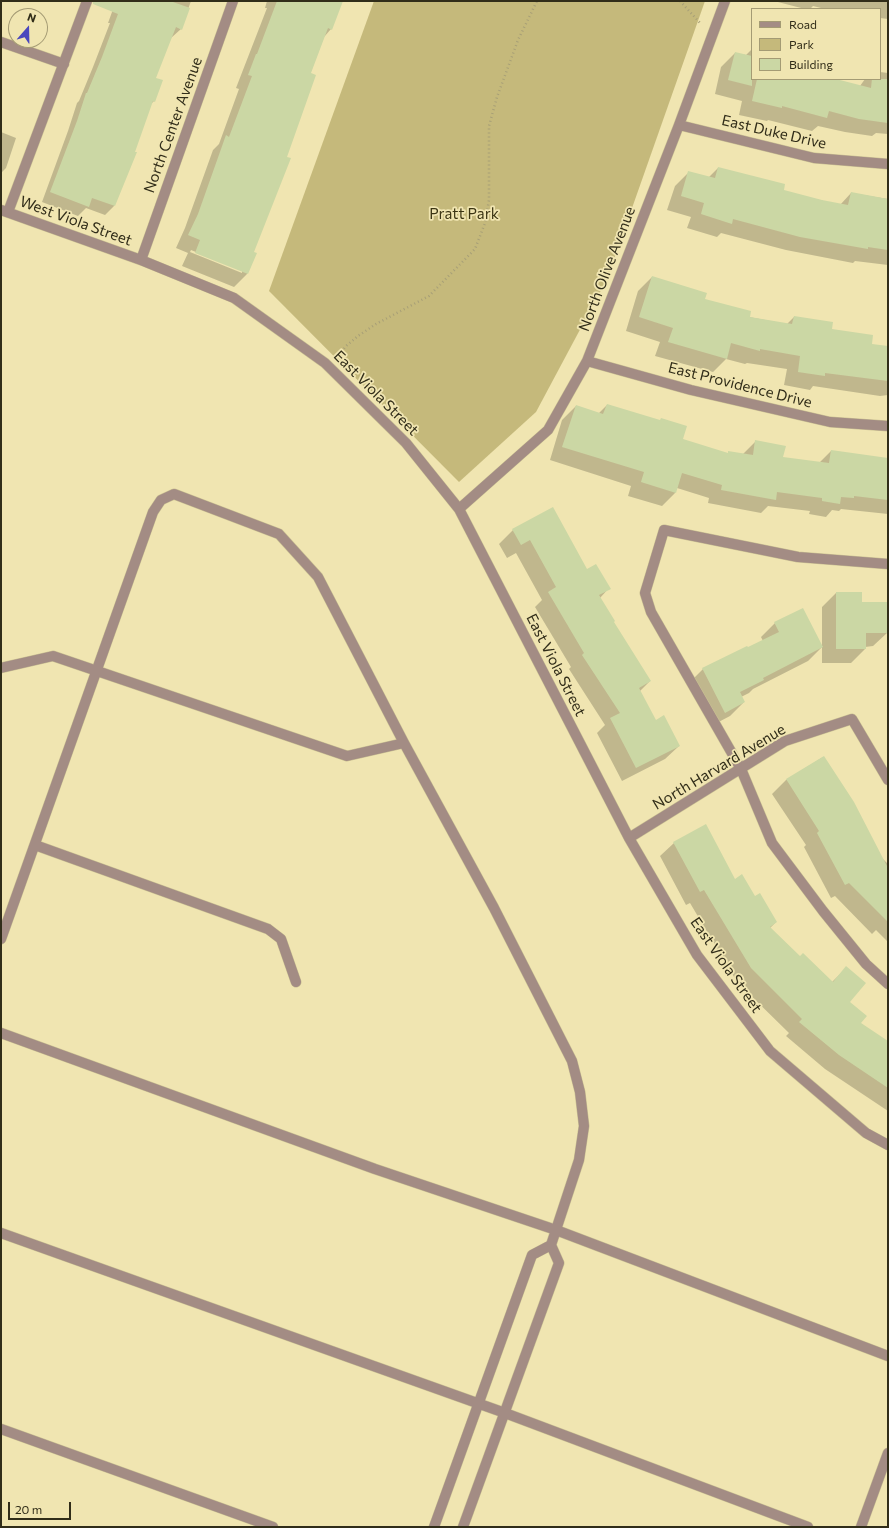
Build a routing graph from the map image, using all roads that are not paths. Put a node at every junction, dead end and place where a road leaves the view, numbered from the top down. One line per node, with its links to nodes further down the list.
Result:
1 (87, 1): 5 (street)
2 (233, 1): 9 (street, North Center Avenue)
3 (725, 1): 6 (street, North Olive Avenue)
4 (1, 42): 5 (street)
5 (64, 64): 8 (street)
6 (679, 125): 7 (street, East Duke Drive); 10 (street, North Olive Avenue)
7 (888, 164)
8 (4, 211): 9 (street, West Viola Street)
9 (141, 260): 12 (street, East Viola Street)
10 (587, 361): 11 (street, East Providence Drive); 12 (street, North Olive Avenue)
11 (888, 426)
12 (459, 509): 19 (street, East Viola Street)
13 (888, 564): 17 (street)
14 (1, 668): 15 (street)
15 (97, 670): 16 (street); 16 (street); 20 (street)
16 (404, 743): 26 (street)
17 (741, 769): 18 (street, North Harvard Avenue); 19 (street, North Harvard Avenue); 23 (street)
18 (888, 780)
19 (628, 838): 25 (street, East Viola Street)
20 (35, 845): 21 (street); 22 (street)
21 (1, 939)
22 (296, 982)
23 (888, 984)
24 (1, 1033): 26 (street)
25 (888, 1145)
26 (556, 1230): 28 (street); 29 (street)
27 (1, 1233): 30 (street)
28 (551, 1245): 30 (street); 31 (street)
29 (888, 1356)
30 (478, 1404): 31 (street); 35 (street)
31 (505, 1413): 36 (street); 37 (street)
32 (1, 1429): 34 (street)
33 (887, 1457): 38 (street)
34 (273, 1527)
35 (434, 1527)
36 (463, 1527)
37 (808, 1527)
38 (861, 1527)

